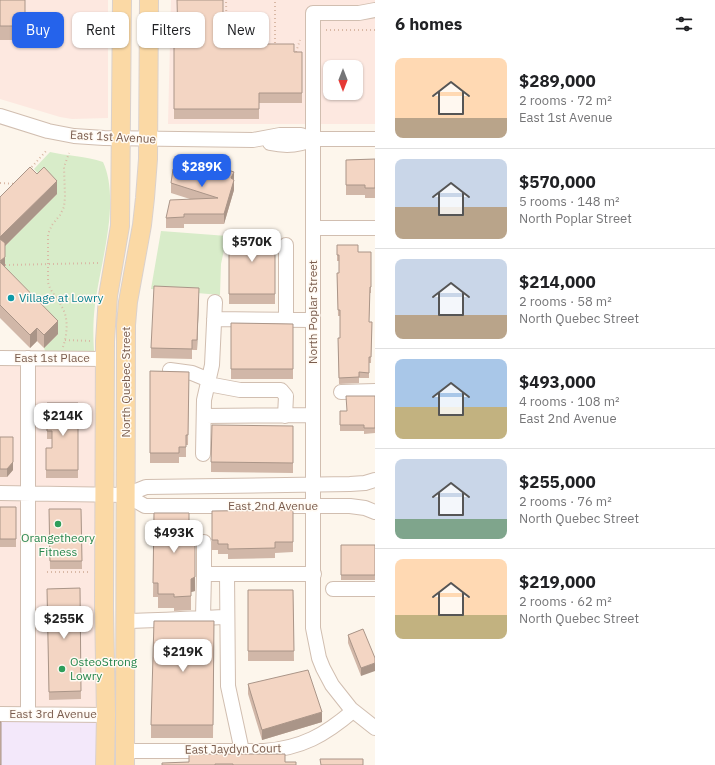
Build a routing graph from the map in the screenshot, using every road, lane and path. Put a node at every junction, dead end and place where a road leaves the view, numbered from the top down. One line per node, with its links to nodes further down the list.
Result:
1 (122, 0): 12 (main road, North Quebec Street)
2 (149, 0): 13 (main road, North Quebec Street)
3 (226, 0): 6 (path)
4 (275, 0): 9 (path)
5 (375, 10): 7 (street, North Poplar Street)
6 (226, 12)
7 (313, 30): 8 (path); 10 (path); 14 (street, North Poplar Street)
8 (375, 30)
9 (275, 51)
10 (300, 55)
11 (0, 116): 12 (street, East 1st Avenue)
12 (122, 138): 13 (street, East 1st Avenue); 34 (main road, North Quebec Street)
13 (148, 138): 14 (street, East 1st Avenue); 48 (main road, North Quebec Street)
14 (312, 139): 15 (street, East 1st Avenue); 21 (street, North Poplar Street)
15 (375, 139)
16 (47, 150): 18 (path)
17 (69, 154): 26 (path)
18 (26, 173)
19 (0, 183): 20 (path)
20 (10, 189)
21 (313, 228): 22 (street); 30 (street, North Poplar Street)
22 (375, 228)
23 (286, 244): 29 (street)
24 (98, 263): 26 (path)
25 (5, 265): 26 (path)
26 (48, 265): 31 (path)
27 (215, 302): 28 (street)
28 (214, 319): 29 (street); 36 (street)
29 (286, 320): 30 (street)
30 (313, 320): 41 (street, North Poplar Street)
31 (97, 341)
32 (0, 358): 33 (street, East 1st Place)
33 (28, 358): 34 (street, East 1st Place); 46 (street)
34 (105, 359): 47 (main road, North Quebec Street)
35 (170, 370): 36 (street)
36 (208, 382): 39 (street); 40 (street)
37 (375, 391): 38 (street)
38 (340, 392)
39 (204, 416): 40 (street); 42 (street)
40 (286, 416): 41 (street)
41 (313, 416): 44 (street, North Poplar Street)
42 (204, 454)
43 (375, 480): 44 (street, East 2nd Avenue)
44 (312, 484): 48 (street, East 2nd Avenue); 49 (street, North Poplar Street)
45 (0, 493): 46 (street, East 2nd Avenue)
46 (28, 493): 47 (street, East 2nd Avenue); 64 (street)
47 (104, 495): 48 (street, East 2nd Avenue); 65 (main road, North Quebec Street)
48 (126, 495): 49 (street, East 2nd Avenue); 61 (main road, North Quebec Street)
49 (313, 506): 50 (street, East 2nd Avenue); 56 (street)
50 (375, 512)
51 (204, 542): 54 (street)
52 (47, 572): 53 (path)
53 (89, 572)
54 (204, 574): 55 (street); 59 (street)
55 (227, 574): 56 (street); 60 (street)
56 (314, 574): 62 (street)
57 (333, 589): 58 (street)
58 (375, 589)
59 (203, 617): 60 (street); 61 (street)
60 (226, 617): 67 (street)
61 (126, 621): 68 (main road, North Quebec Street)
62 (353, 711): 66 (street); 67 (street, East Jaydyn Court)
63 (0, 714): 64 (street, East 3rd Avenue)
64 (28, 714): 65 (street, East 3rd Avenue)
65 (106, 715): 69 (main road, North Quebec Street)
66 (375, 728)
67 (242, 751): 68 (street, East Jaydyn Court)
68 (125, 758)
69 (105, 765)

